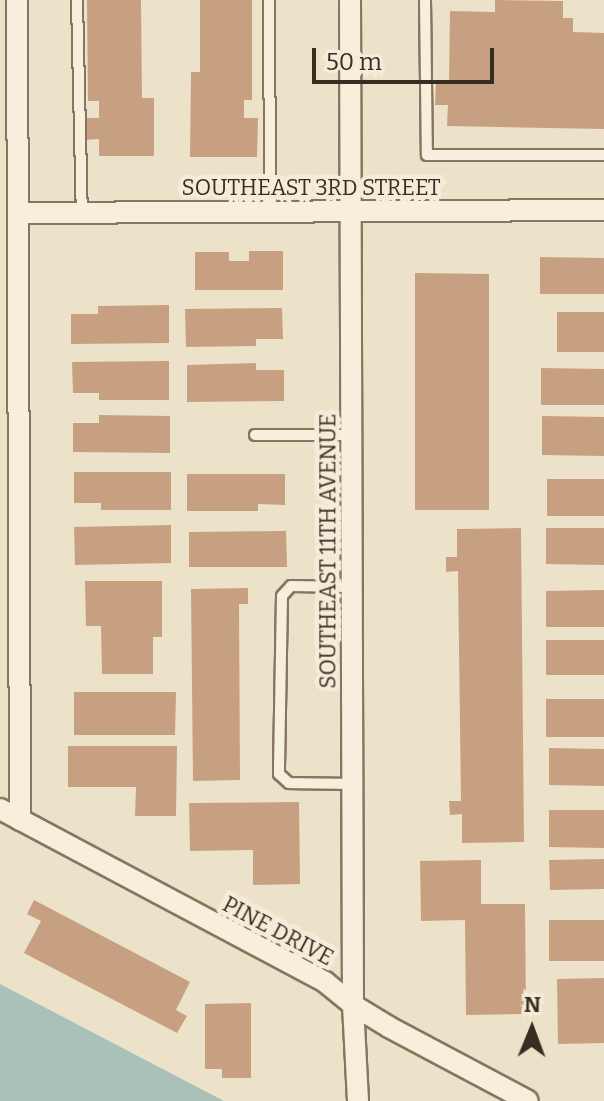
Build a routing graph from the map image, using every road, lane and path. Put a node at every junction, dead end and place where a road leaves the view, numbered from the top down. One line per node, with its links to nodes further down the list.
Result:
1 (17, 0): 10 (street)
2 (77, 0): 11 (lane)
3 (269, 0): 8 (lane)
4 (350, 0): 9 (street, SOUTHEAST 11TH AVENUE)
5 (425, 0): 6 (lane)
6 (604, 155)
7 (604, 210): 9 (street, SOUTHEAST 3RD STREET)
8 (270, 212): 9 (street, SOUTHEAST 3RD STREET); 11 (street, SOUTHEAST 3RD STREET)
9 (352, 212): 13 (street, SOUTHEAST 11TH AVENUE)
10 (18, 213): 11 (street, SOUTHEAST 3RD STREET); 17 (street)
11 (82, 213)
12 (255, 435): 13 (lane)
13 (352, 435): 14 (street, SOUTHEAST 11TH AVENUE)
14 (352, 587): 15 (street, SOUTHEAST 11TH AVENUE); 15 (lane)
15 (353, 784): 18 (street, SOUTHEAST 11TH AVENUE)
16 (0, 809): 17 (street, PINE DRIVE)
17 (20, 820): 18 (street, PINE DRIVE)
18 (353, 1005): 19 (street, SOUTHEAST 11TH AVENUE); 20 (street, PINE DRIVE)
19 (358, 1101)
20 (528, 1101)

